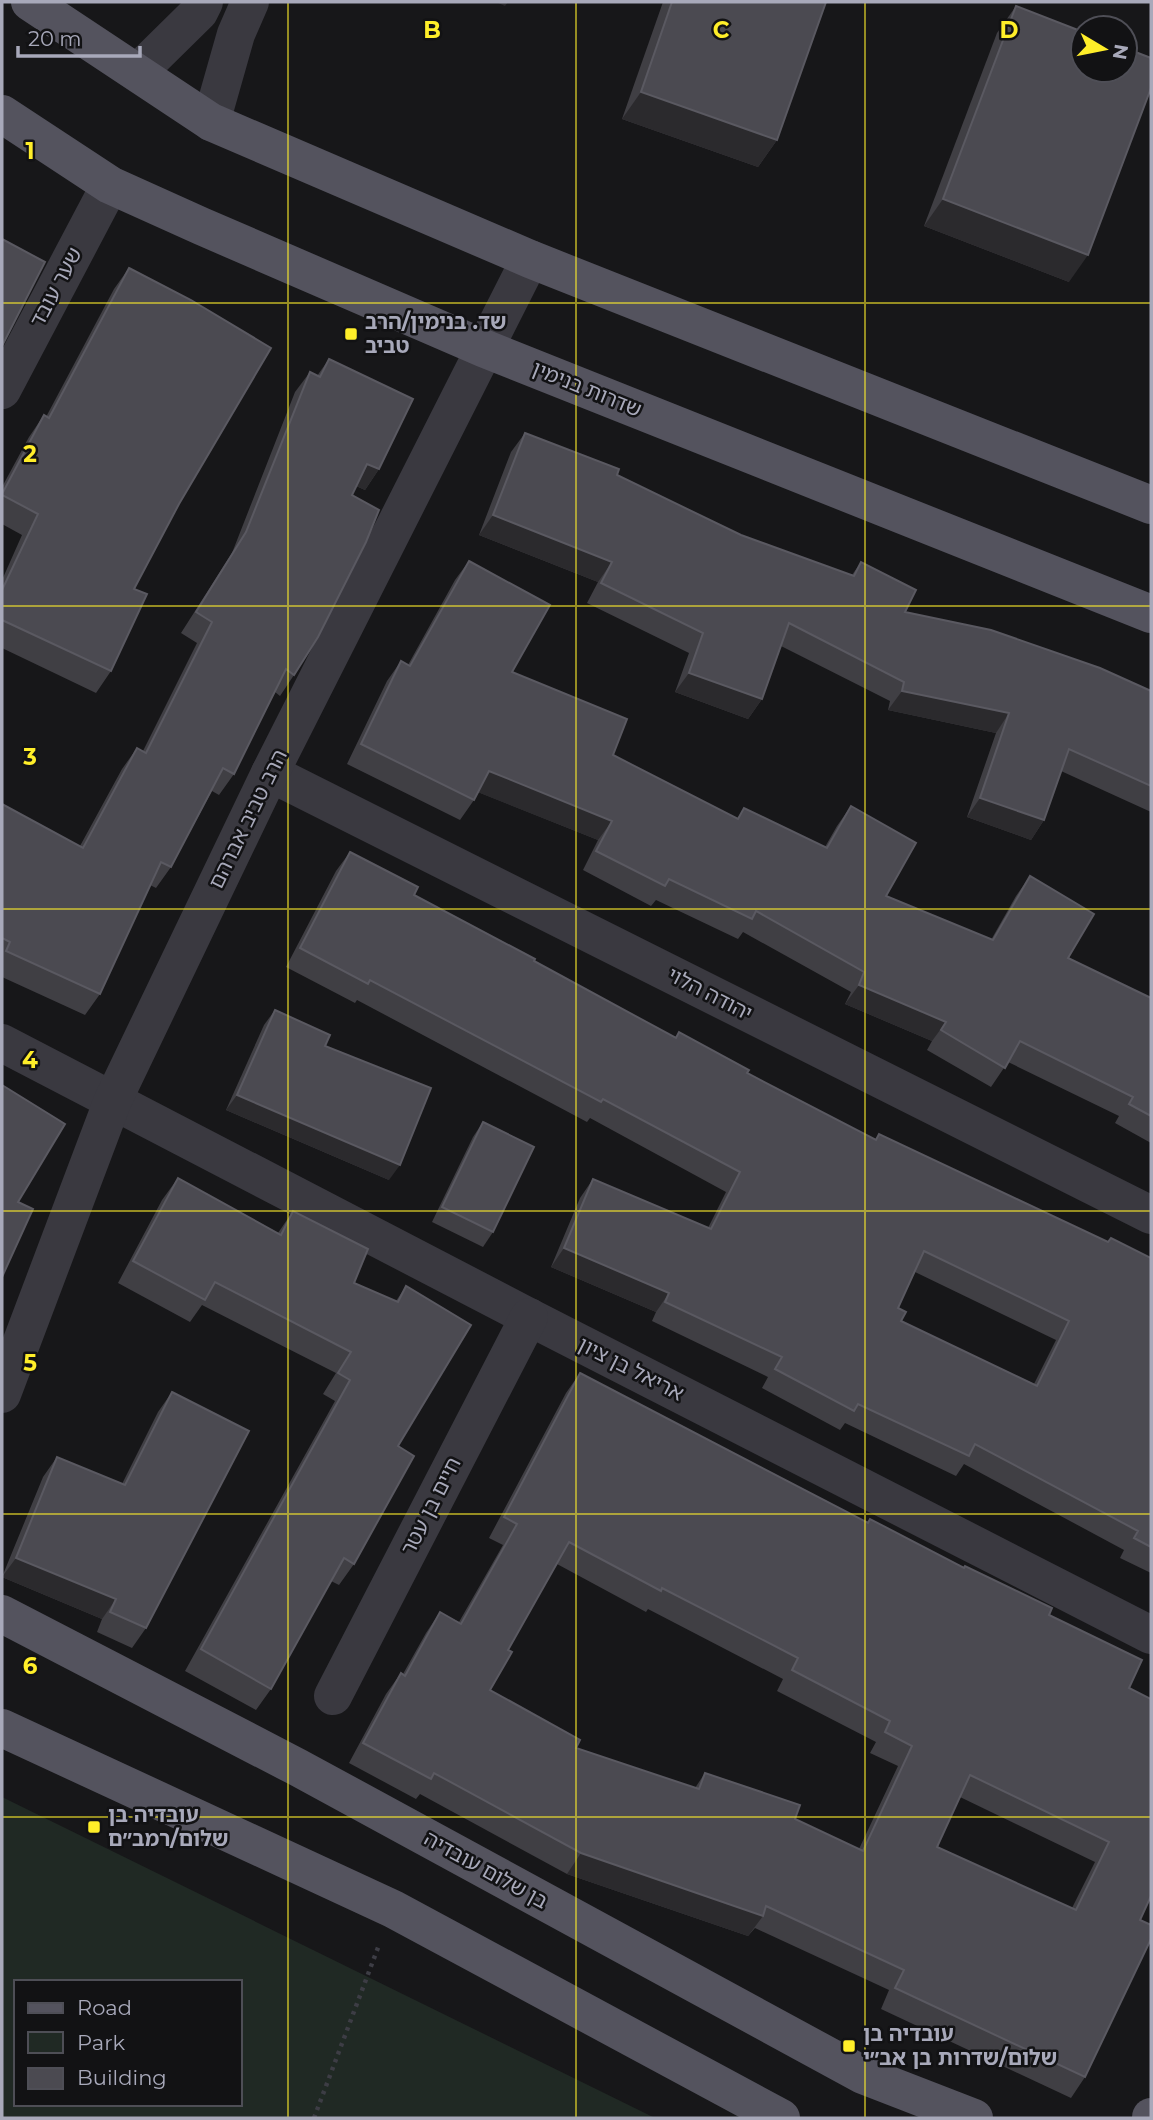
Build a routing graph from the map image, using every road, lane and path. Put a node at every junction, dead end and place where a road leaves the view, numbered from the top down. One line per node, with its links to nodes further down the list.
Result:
1 (30, 2): 4 (main road)
2 (204, 2): 4 (street)
3 (250, 2): 6 (street)
4 (138, 72): 6 (main road)
5 (2, 114): 7 (main road, שדרות בנימין)
6 (211, 122): 8 (main road)
7 (110, 185): 9 (main road, שדרות בנימין); 10 (street, שער עובד)
8 (530, 259): 9 (street, הרב טביב אברהם); 11 (main road)
9 (483, 348): 12 (main road, שדרות בנימין); 13 (street, הרב טביב אברהם)
10 (2, 390)
11 (1151, 505)
12 (1151, 614)
13 (270, 773): 15 (street, הרב טביב אברהם); 16 (street, יהודה הלוי)
14 (2, 1043): 15 (street, אריאל בן ציון)
15 (113, 1100): 17 (street, אריאל בן ציון); 18 (street, הרב טביב אברהם)
16 (1151, 1215)
17 (529, 1317): 20 (street, אריאל בן ציון); 21 (street, חיים בן עטר)
18 (2, 1394)
19 (2, 1614): 26 (main road, בן שלום עובדיה)
20 (1151, 1635)
21 (333, 1696)
22 (2, 1728): 23 (main road)
23 (393, 1909): 24 (path); 25 (main road)
24 (314, 2118)
25 (781, 2118)
26 (974, 2118)

